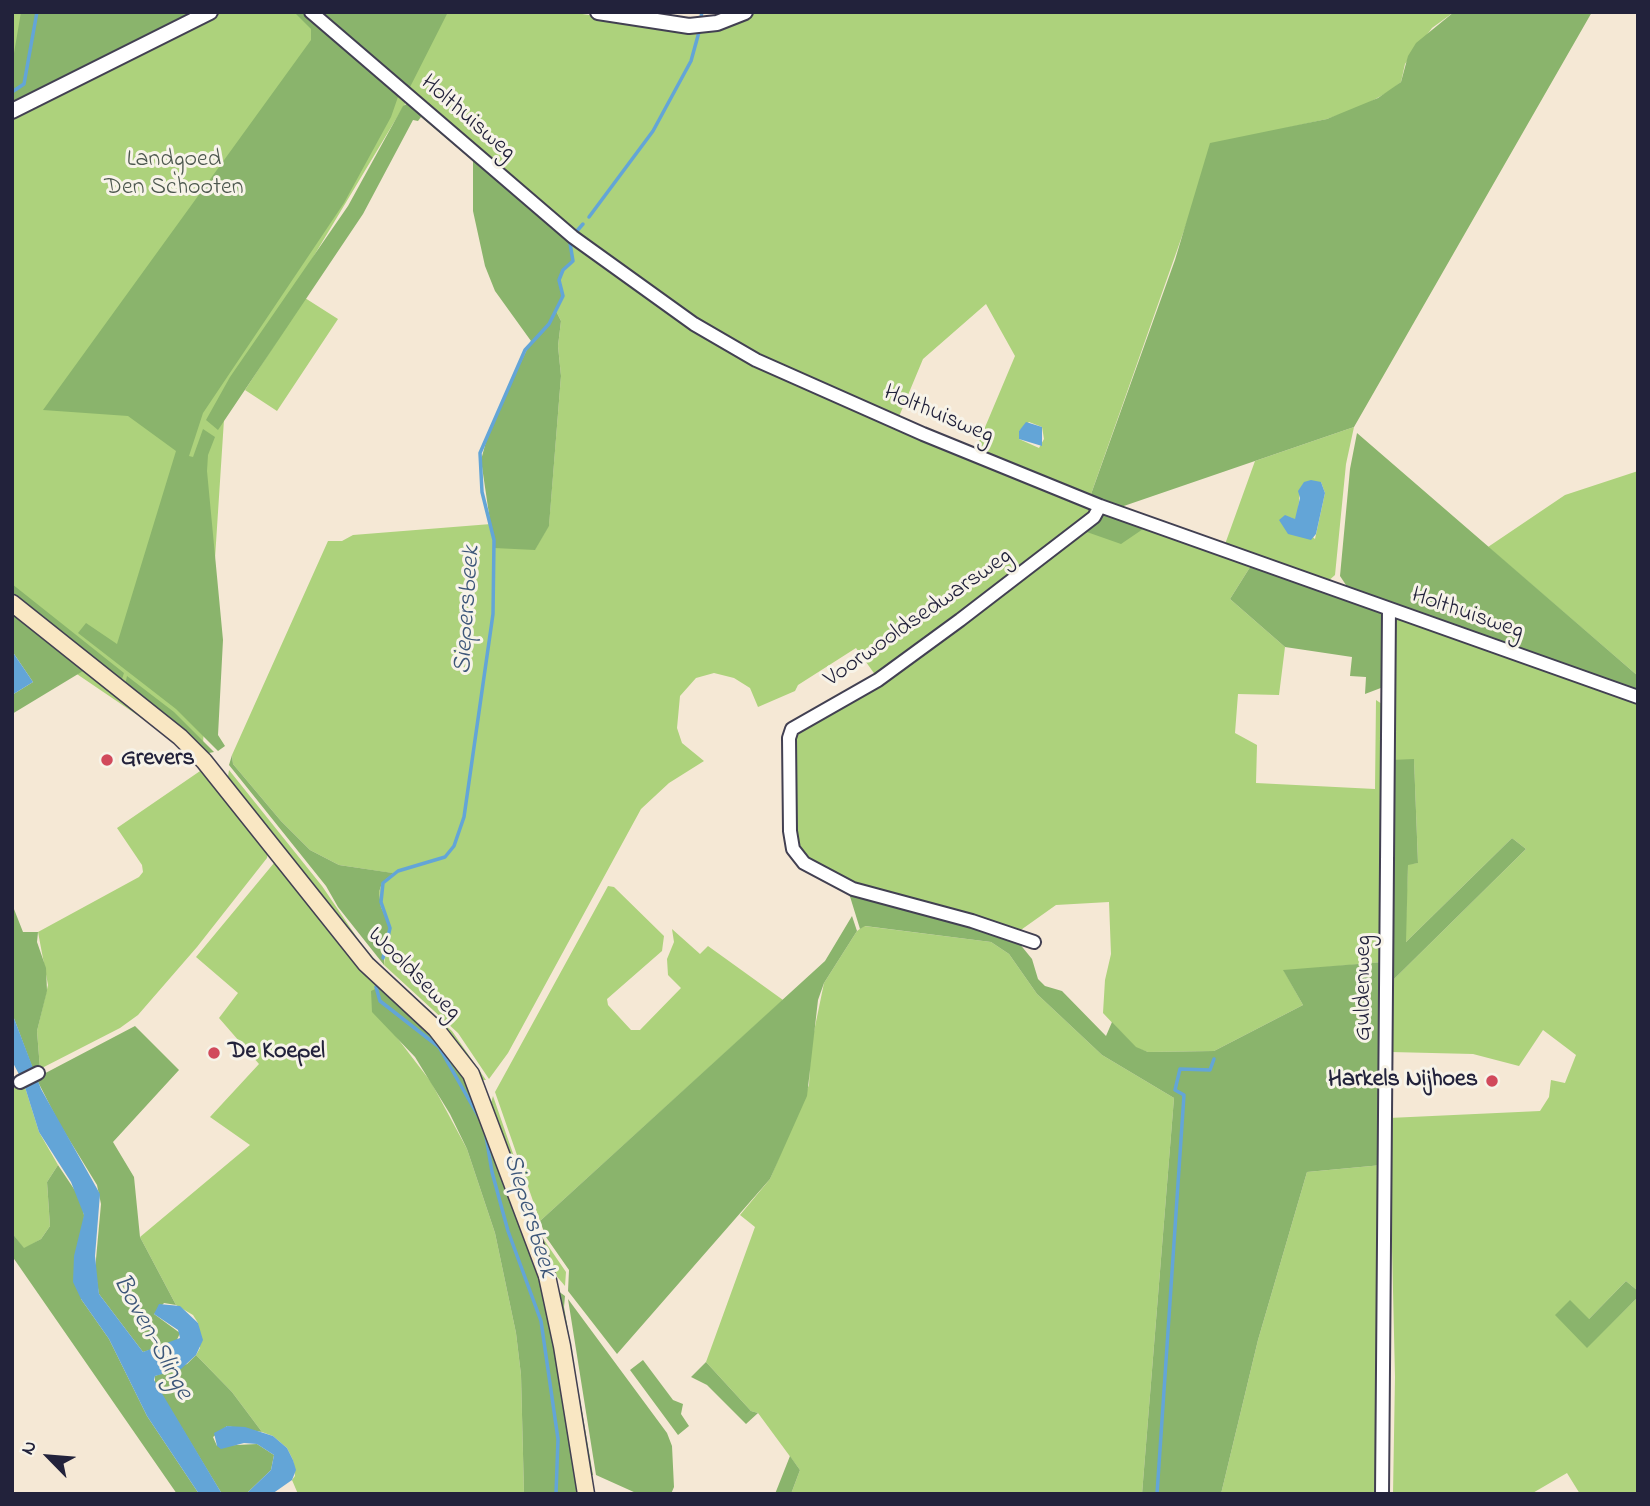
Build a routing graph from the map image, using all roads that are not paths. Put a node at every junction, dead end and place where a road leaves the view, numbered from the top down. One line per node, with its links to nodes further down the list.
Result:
1 (210, 12): 5 (street)
2 (311, 12): 6 (street, Holthuisweg)
3 (598, 12): 4 (street)
4 (745, 12)
5 (12, 111)
6 (1100, 506): 8 (street, Holthuisweg); 10 (street, Voorwooldsedwarsweg)
7 (12, 604): 13 (main road, Wooldseweg)
8 (1389, 609): 9 (street, Holthuisweg); 14 (street, Guldenweg)
9 (1638, 697)
10 (1034, 942)
11 (38, 1073): 12 (street)
12 (20, 1082)
13 (586, 1494)
14 (1382, 1494)

